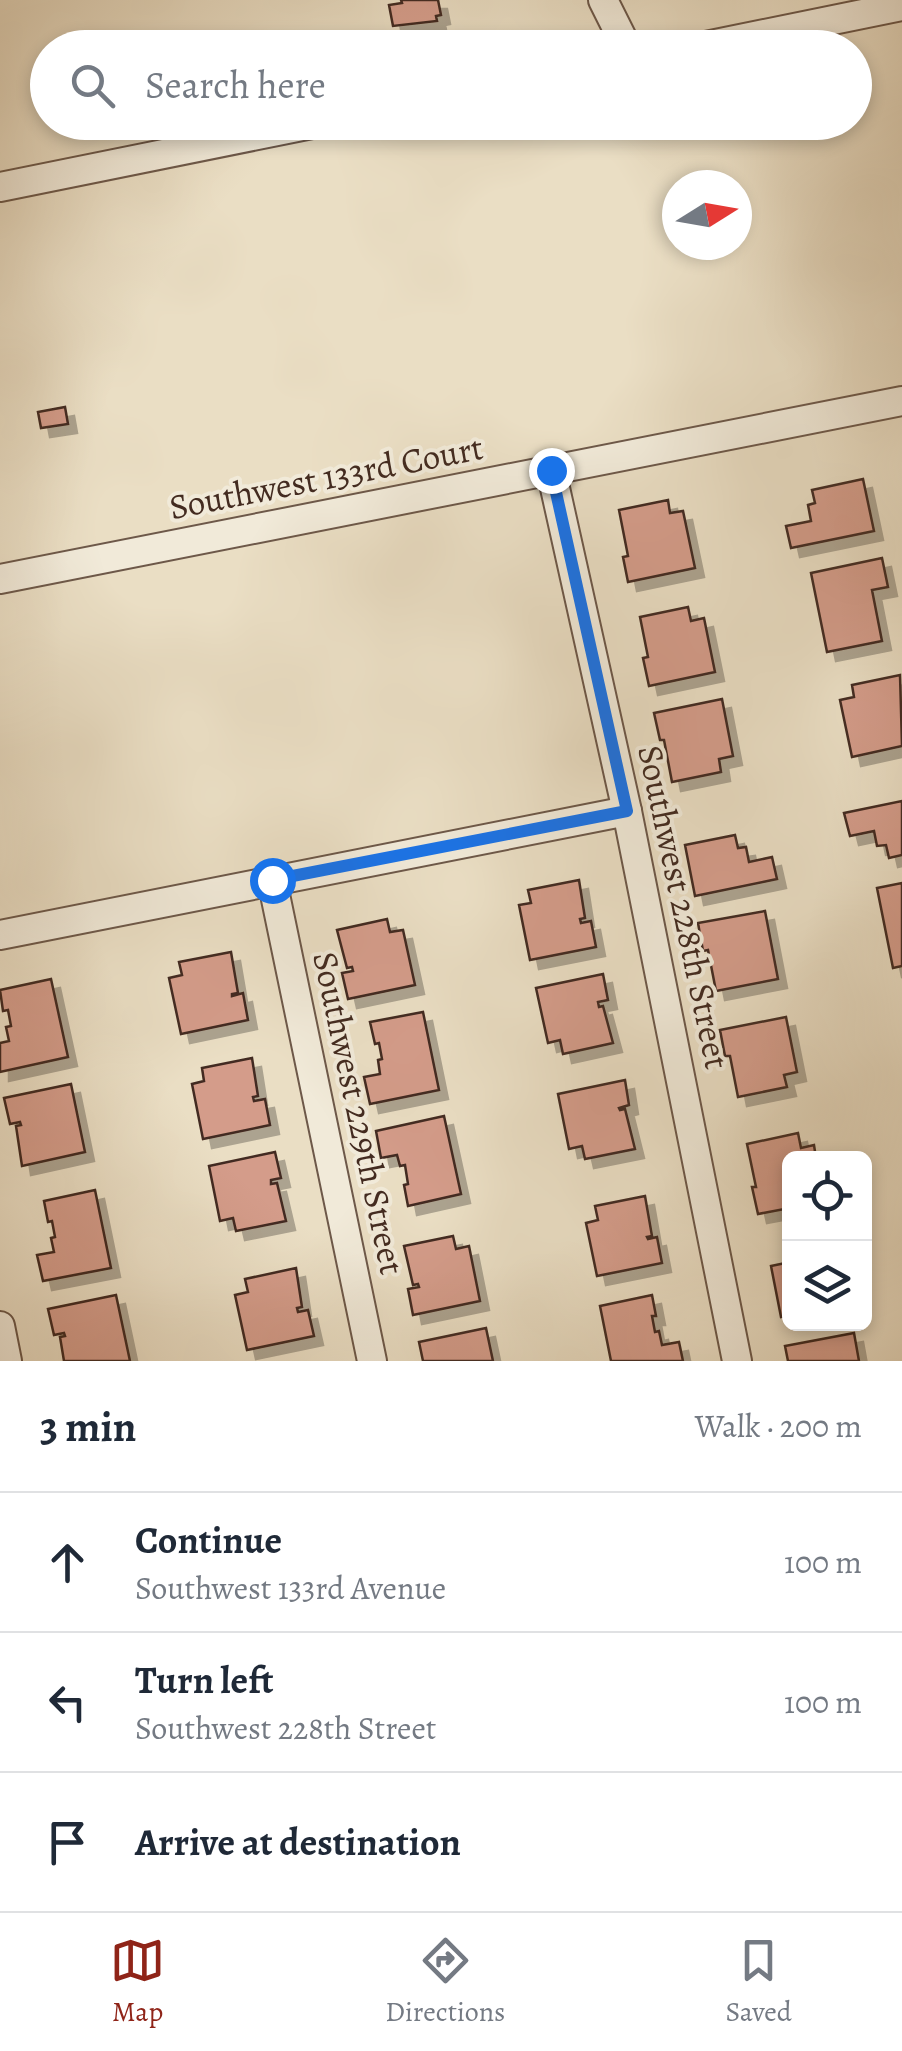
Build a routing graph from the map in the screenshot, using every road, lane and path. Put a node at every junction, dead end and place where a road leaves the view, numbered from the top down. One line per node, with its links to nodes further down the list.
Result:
1 (603, 0): 3 (street)
2 (902, 6): 4 (street)
3 (618, 30)
4 (784, 30)
5 (233, 140): 6 (street)
6 (0, 187)
7 (901, 405): 8 (street, Southwest 133rd Court)
8 (551, 470): 9 (street, Southwest 133rd Court); 10 (street, Southwest 228th Street)
9 (0, 579)
10 (627, 811): 11 (street); 16 (street, Southwest 228th Street)
11 (272, 880): 12 (street); 15 (street, Southwest 229th Street)
12 (0, 934)
13 (0, 1326): 14 (street)
14 (8, 1361)
15 (372, 1361)
16 (737, 1361)

